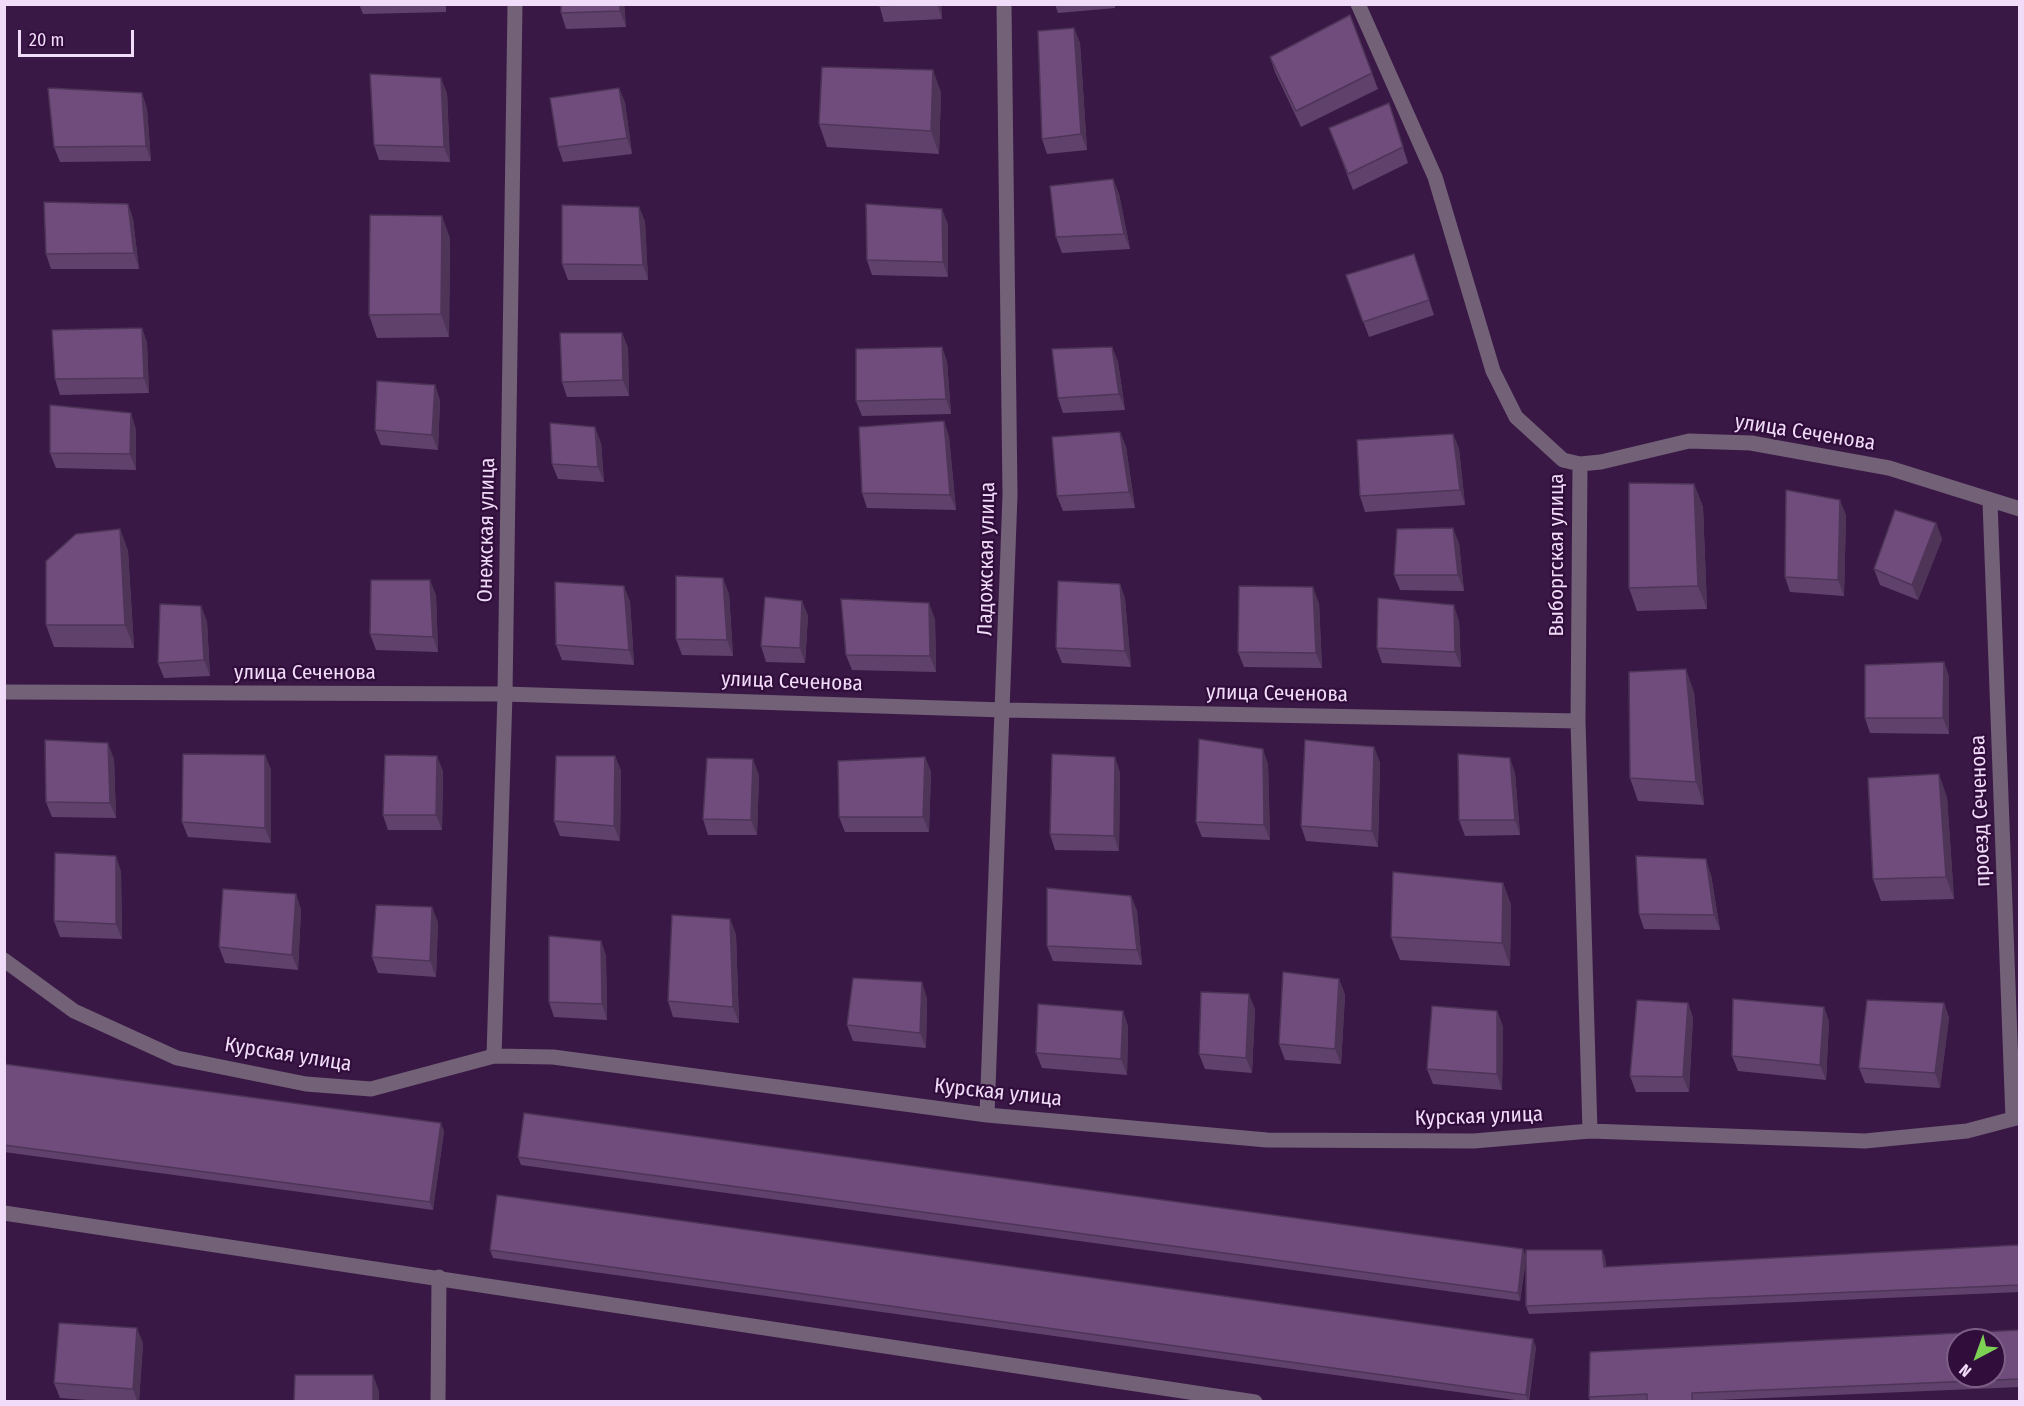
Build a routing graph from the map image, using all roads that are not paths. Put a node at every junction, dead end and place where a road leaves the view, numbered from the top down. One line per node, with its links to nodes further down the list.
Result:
1 (515, 4): 8 (street, Онежская улица)
2 (1004, 4): 9 (street, Ладожская улица)
3 (1358, 4): 4 (street, Выборгская улица)
4 (1580, 464): 5 (street, улица Сеченова); 10 (street, Выборгская улица)
5 (1990, 502): 6 (street, улица Сеченова); 14 (street, проезд Сеченова)
6 (2019, 509)
7 (4, 692): 8 (street, улица Сеченова)
8 (505, 694): 9 (street, улица Сеченова); 12 (street, Онежская улица)
9 (1004, 710): 10 (street, улица Сеченова); 13 (street, Ладожская улица)
10 (1578, 721): 15 (street, Выборгская улица)
11 (4, 960): 12 (street, Курская улица)
12 (494, 1056): 13 (street, Курская улица)
13 (987, 1114): 15 (street, Курская улица)
14 (2016, 1118): 15 (street, Курская улица)
15 (1590, 1131)
16 (4, 1213): 17 (street)
17 (439, 1277): 18 (street); 19 (street)
18 (438, 1401)
19 (1255, 1401)

